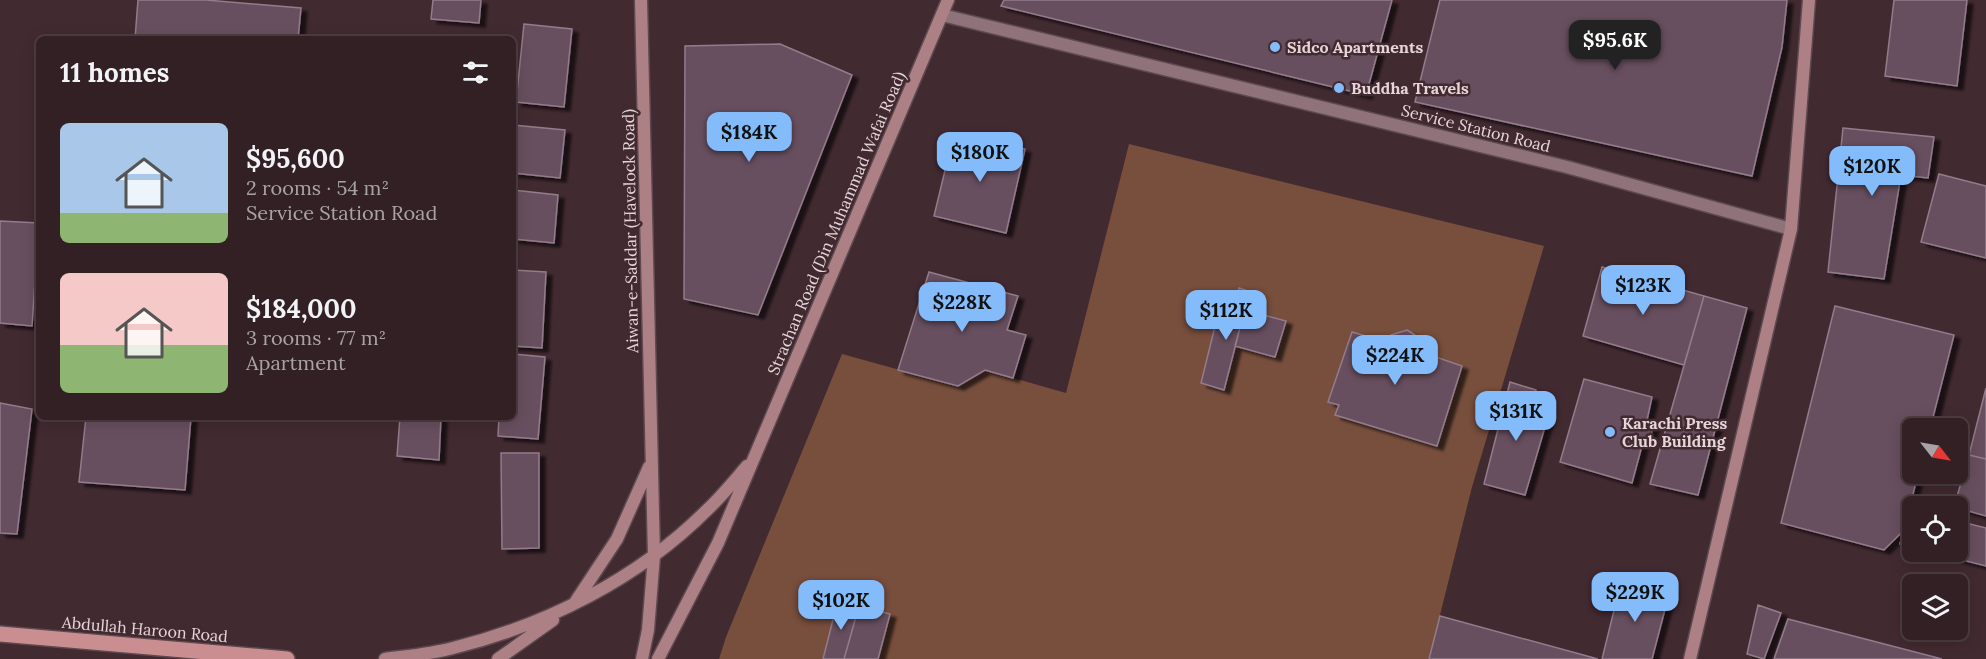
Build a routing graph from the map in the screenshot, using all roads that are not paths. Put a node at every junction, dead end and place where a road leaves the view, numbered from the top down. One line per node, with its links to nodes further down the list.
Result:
1 (641, 0): 7 (main road, Aiwan-e-Saddar (Havelock Road))
2 (948, 0): 4 (main road, Strachan Road (Din Muhammad Wafai Road))
3 (1809, 0): 5 (main road)
4 (942, 15): 5 (street, Service Station Road); 6 (main road, Strachan Road (Din Muhammad Wafai Road))
5 (1791, 229): 16 (main road)
6 (754, 458): 8 (main road); 15 (main road, Strachan Road (Din Muhammad Wafai Road))
7 (651, 462): 8 (main road, Aiwan-e-Saddar (Havelock Road)); 9 (main road)
8 (654, 556): 9 (main road); 14 (main road, Aiwan-e-Saddar (Havelock Road))
9 (573, 605): 12 (main road); 13 (main road)
10 (0, 634): 11 (main road, Abdullah Haroon Road)
11 (287, 659)
12 (385, 659)
13 (498, 659)
14 (642, 659)
15 (658, 659)
16 (1690, 659)

